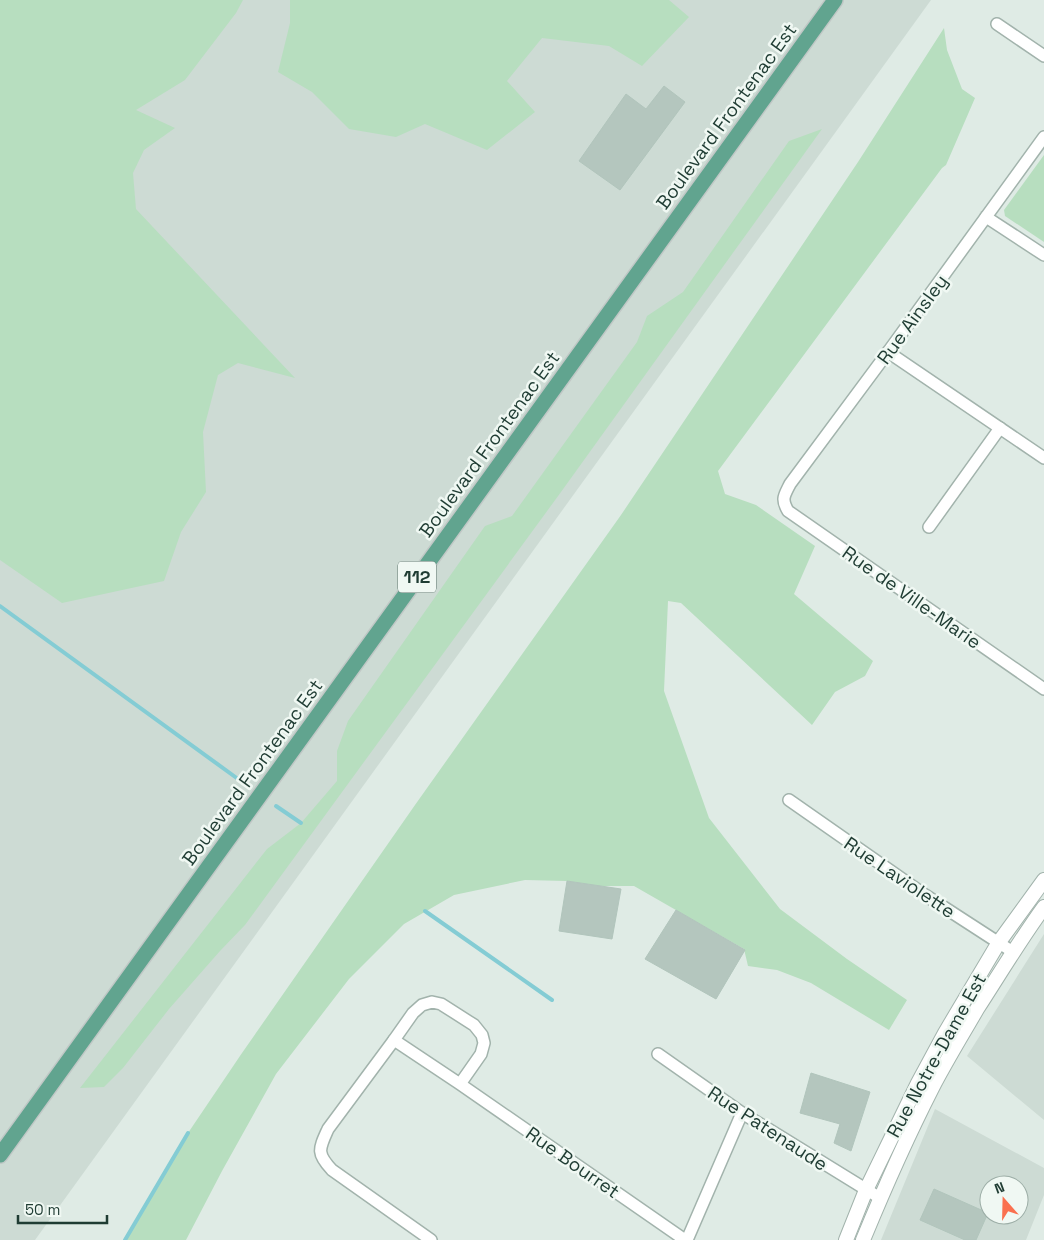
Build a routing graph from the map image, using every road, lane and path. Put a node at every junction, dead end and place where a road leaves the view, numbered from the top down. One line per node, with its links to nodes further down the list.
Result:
1 (834, 0): 22 (main road, Boulevard Frontenac Est / 112)
2 (997, 24): 3 (street)
3 (1044, 56)
4 (1044, 137): 5 (street, Rue Ainsley)
5 (986, 216): 6 (street); 7 (street, Rue Ainsley)
6 (1044, 255)
7 (888, 352): 8 (street); 10 (street, Rue Ainsley)
8 (1000, 428): 9 (street); 11 (street)
9 (1044, 458)
10 (783, 502): 12 (street, Rue de Ville-Marie)
11 (929, 526)
12 (1044, 689)
13 (789, 800): 16 (street, Rue Laviolette)
14 (1044, 880): 16 (street, Rue Notre-Dame Est)
15 (1044, 908): 17 (street, Rue Notre-Dame Est)
16 (999, 942): 17 (street, Rue Laviolette); 23 (street, Rue Notre-Dame Est)
17 (1013, 952): 24 (street, Rue Notre-Dame Est)
18 (394, 1040): 20 (street, Rue Bourret); 20 (street); 25 (street)
19 (658, 1054): 21 (street, Rue Patenaude)
20 (460, 1084): 26 (street, Rue Bourret)
21 (742, 1112): 23 (street, Rue Patenaude); 26 (street)
22 (0, 1155)
23 (866, 1190): 24 (street, Rue Patenaude); 27 (street, Rue Notre-Dame Est)
24 (880, 1198): 28 (street, Rue Notre-Dame Est)
25 (431, 1240)
26 (686, 1240)
27 (846, 1240)
28 (863, 1240)

